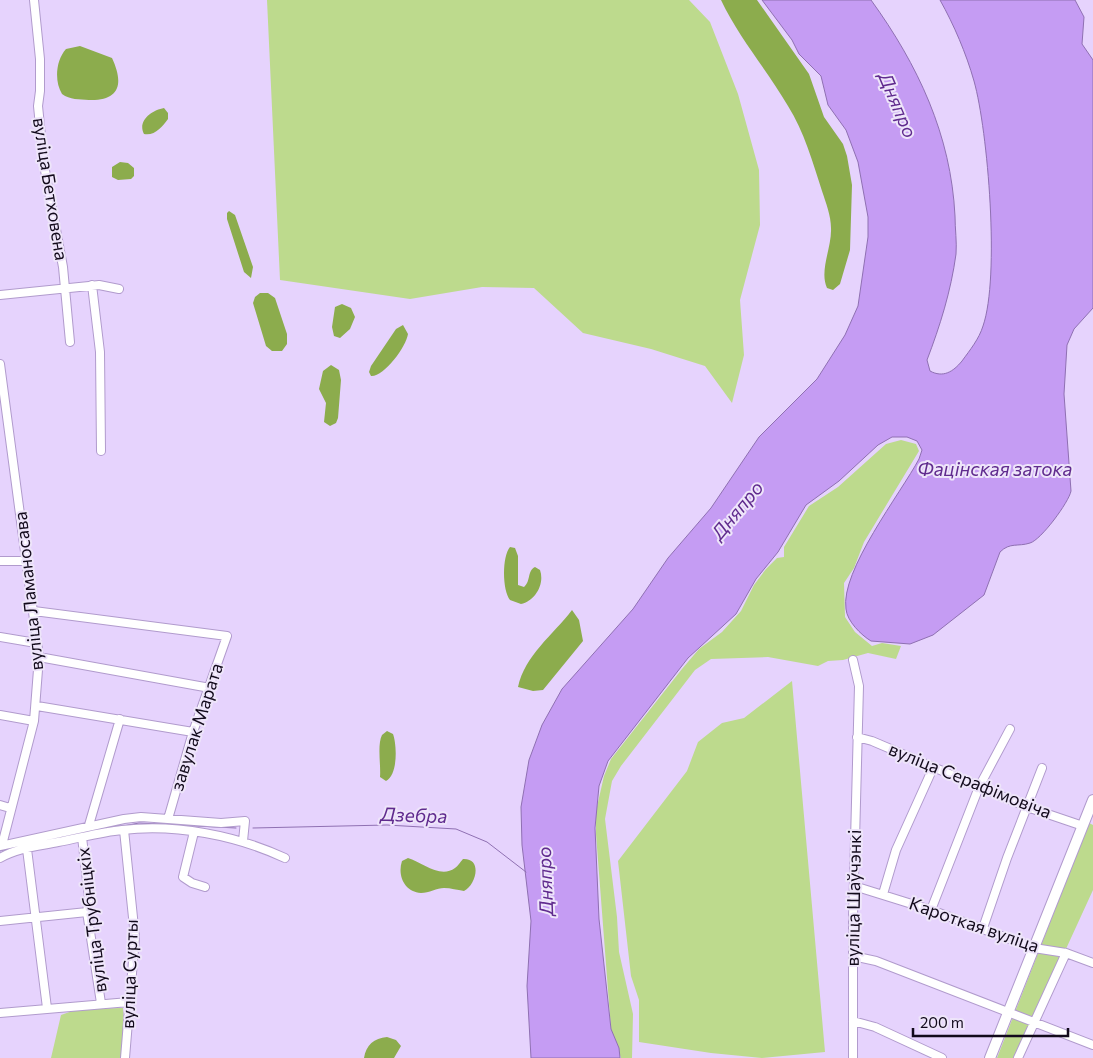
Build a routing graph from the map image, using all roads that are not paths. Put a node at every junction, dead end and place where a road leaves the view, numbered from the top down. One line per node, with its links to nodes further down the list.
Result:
1 (34, 0): 3 (street, вуліца Бетховена)
2 (92, 286): 3 (street); 4 (street); 9 (street)
3 (65, 289): 5 (street); 6 (street, вуліца Бетховена)
4 (119, 289)
5 (0, 295)
6 (70, 342)
7 (0, 364): 8 (street, вуліца Ламаносава)
8 (1, 374): 11 (street, вуліца Ламаносава)
9 (101, 451)
10 (0, 561): 11 (street)
11 (27, 561): 12 (street, вуліца Ламаносава)
12 (34, 611): 14 (street, вуліца Ламаносава); 17 (street, завулак Марата)
13 (0, 637): 14 (street)
14 (36, 644): 15 (street, вуліца Ламаносава)
15 (39, 657): 17 (street); 18 (street, вуліца Ламаносава)
16 (852, 660): 24 (street, вуліца Шаўчэнкі)
17 (210, 688): 23 (street, завулак Марата)
18 (37, 706): 20 (street); 21 (street, вуліца Ламаносава)
19 (0, 715): 21 (street)
20 (120, 719): 23 (street); 34 (street)
21 (34, 720): 31 (street, вуліца Ламаносава)
22 (1010, 729): 27 (street)
23 (193, 732): 32 (street, завулак Марата)
24 (857, 737): 25 (street, вуліца Серафімовіча); 43 (street, вуліца Шаўчэнкі)
25 (932, 768): 27 (street, вуліца Серафімовіча); 45 (street)
26 (1042, 768): 30 (street)
27 (979, 787): 30 (street, вуліца Серафімовіча); 46 (street)
28 (1093, 800): 33 (main road)
29 (0, 805): 31 (street)
30 (1027, 806): 33 (street, вуліца Серафімовіча); 50 (street)
31 (10, 808): 39 (street, вуліца Ламаносава)
32 (168, 819): 34 (street); 38 (street)
33 (1088, 821): 51 (main road)
34 (88, 825): 39 (street)
35 (124, 830): 36 (street); 37 (street); 55 (street, вуліца Сурты)
36 (194, 832): 38 (street); 44 (street)
37 (82, 837): 40 (street); 47 (street, вуліца Трубніцкіх)
38 (243, 841): 42 (street)
39 (1, 846)
40 (27, 849): 41 (street); 48 (street)
41 (0, 858)
42 (285, 858)
43 (854, 886): 45 (street, Кароткая вуліца); 53 (street, вуліца Шаўчэнкі)
44 (205, 887)
45 (883, 894): 46 (street, Кароткая вуліца)
46 (931, 910): 50 (street, Кароткая вуліца)
47 (87, 912): 48 (street); 56 (street, вуліца Трубніцкіх)
48 (34, 918): 49 (street); 57 (street)
49 (0, 921)
50 (984, 928): 51 (street, Кароткая вуліца)
51 (1034, 948): 52 (street, Кароткая вуліца); 58 (main road)
52 (1066, 952): 54 (street, Кароткая вуліца); 61 (street)
53 (853, 956): 58 (street); 60 (street, вуліца Шаўчэнкі)
54 (1093, 964)
55 (130, 1002): 56 (street); 63 (street, вуліца Сурты)
56 (102, 1003): 57 (street)
57 (47, 1008): 59 (street)
58 (1010, 1013): 61 (street); 66 (main road)
59 (0, 1014)
60 (853, 1021): 64 (street, вуліца Шаўчэнкі); 65 (street)
61 (1033, 1022): 62 (street); 67 (street)
62 (1093, 1044)
63 (124, 1058)
64 (853, 1058)
65 (942, 1058)
66 (990, 1058)
67 (1018, 1058)

